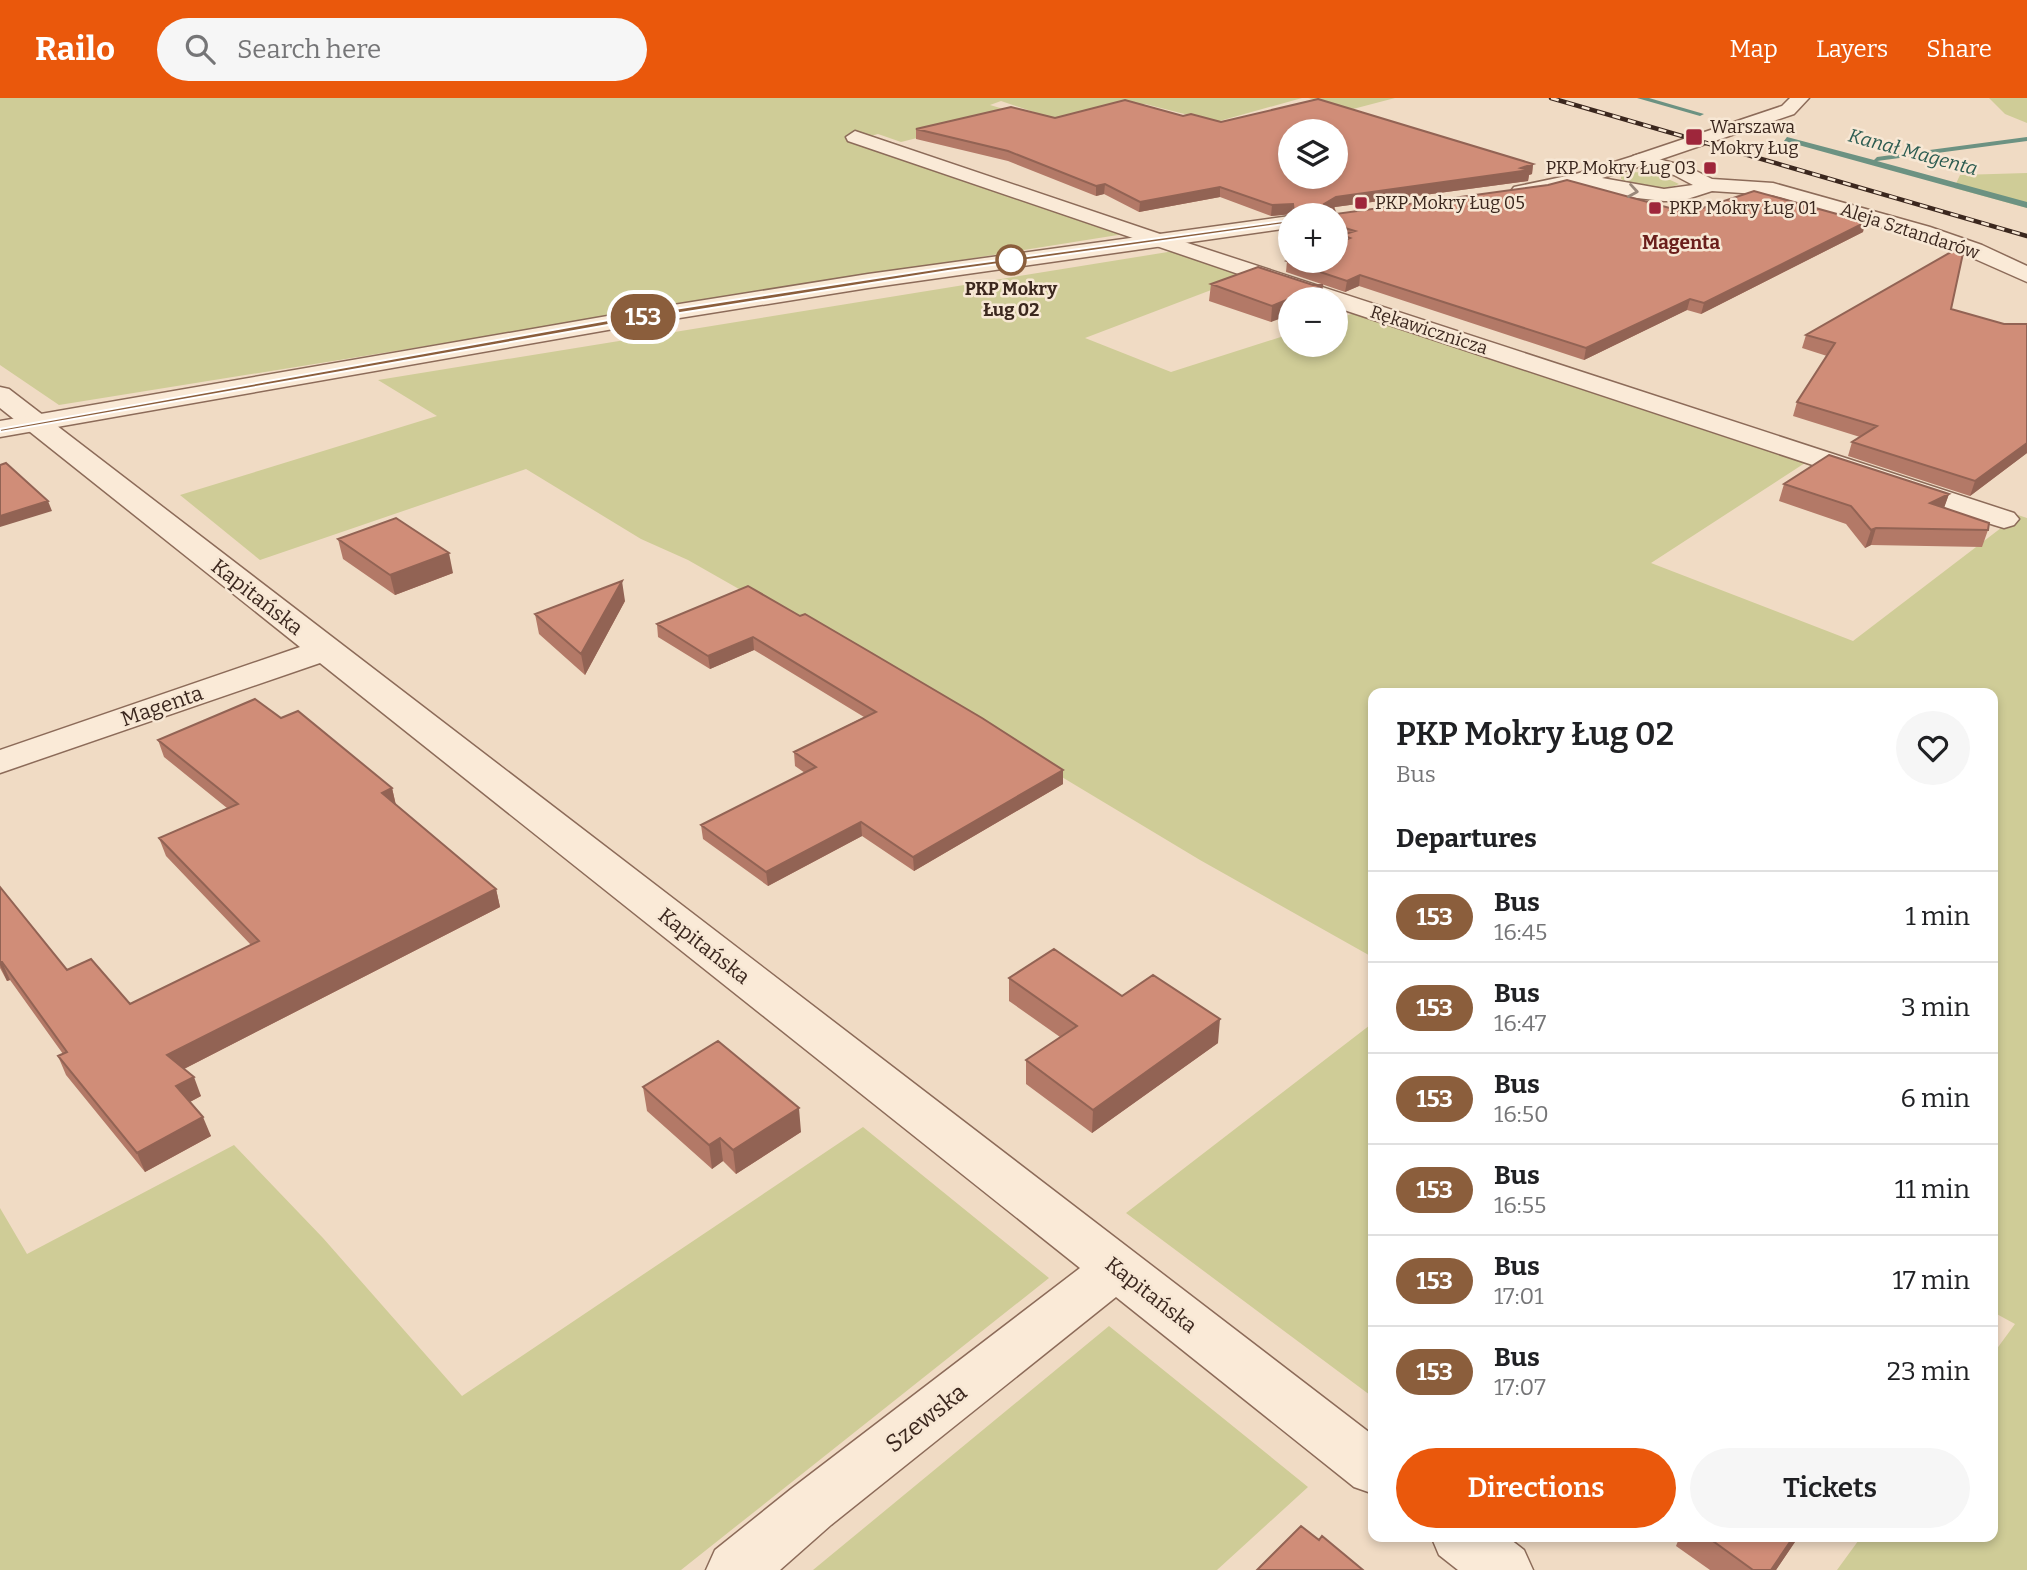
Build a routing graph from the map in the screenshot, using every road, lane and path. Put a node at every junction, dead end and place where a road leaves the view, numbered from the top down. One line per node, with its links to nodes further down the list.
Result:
1 (1800, 98): 3 (street)
2 (855, 137): 8 (street, Rękawicznicza)
3 (1640, 160): 4 (street); 5 (street, Aleja Sztandarów)
4 (1580, 179): 5 (street, Aleja Sztandarów, one-way to 5); 6 (street)
5 (1708, 185): 9 (street, Aleja Sztandarów)
6 (1497, 194)
7 (1278, 224): 8 (street)
8 (1155, 240): 11 (street); 12 (street, Rękawicznicza)
9 (2027, 275)
10 (0, 395): 11 (street, Kapitańska)
11 (17, 426): 13 (street, Kapitańska)
12 (2004, 519)
13 (324, 650): 14 (street, Magenta); 15 (street, Kapitańska)
14 (0, 762)
15 (1117, 1268): 16 (street, Kapitańska); 18 (street, Szewska)
16 (1368, 1464)
17 (1468, 1542): 19 (street)
18 (736, 1570)
19 (1503, 1570)

